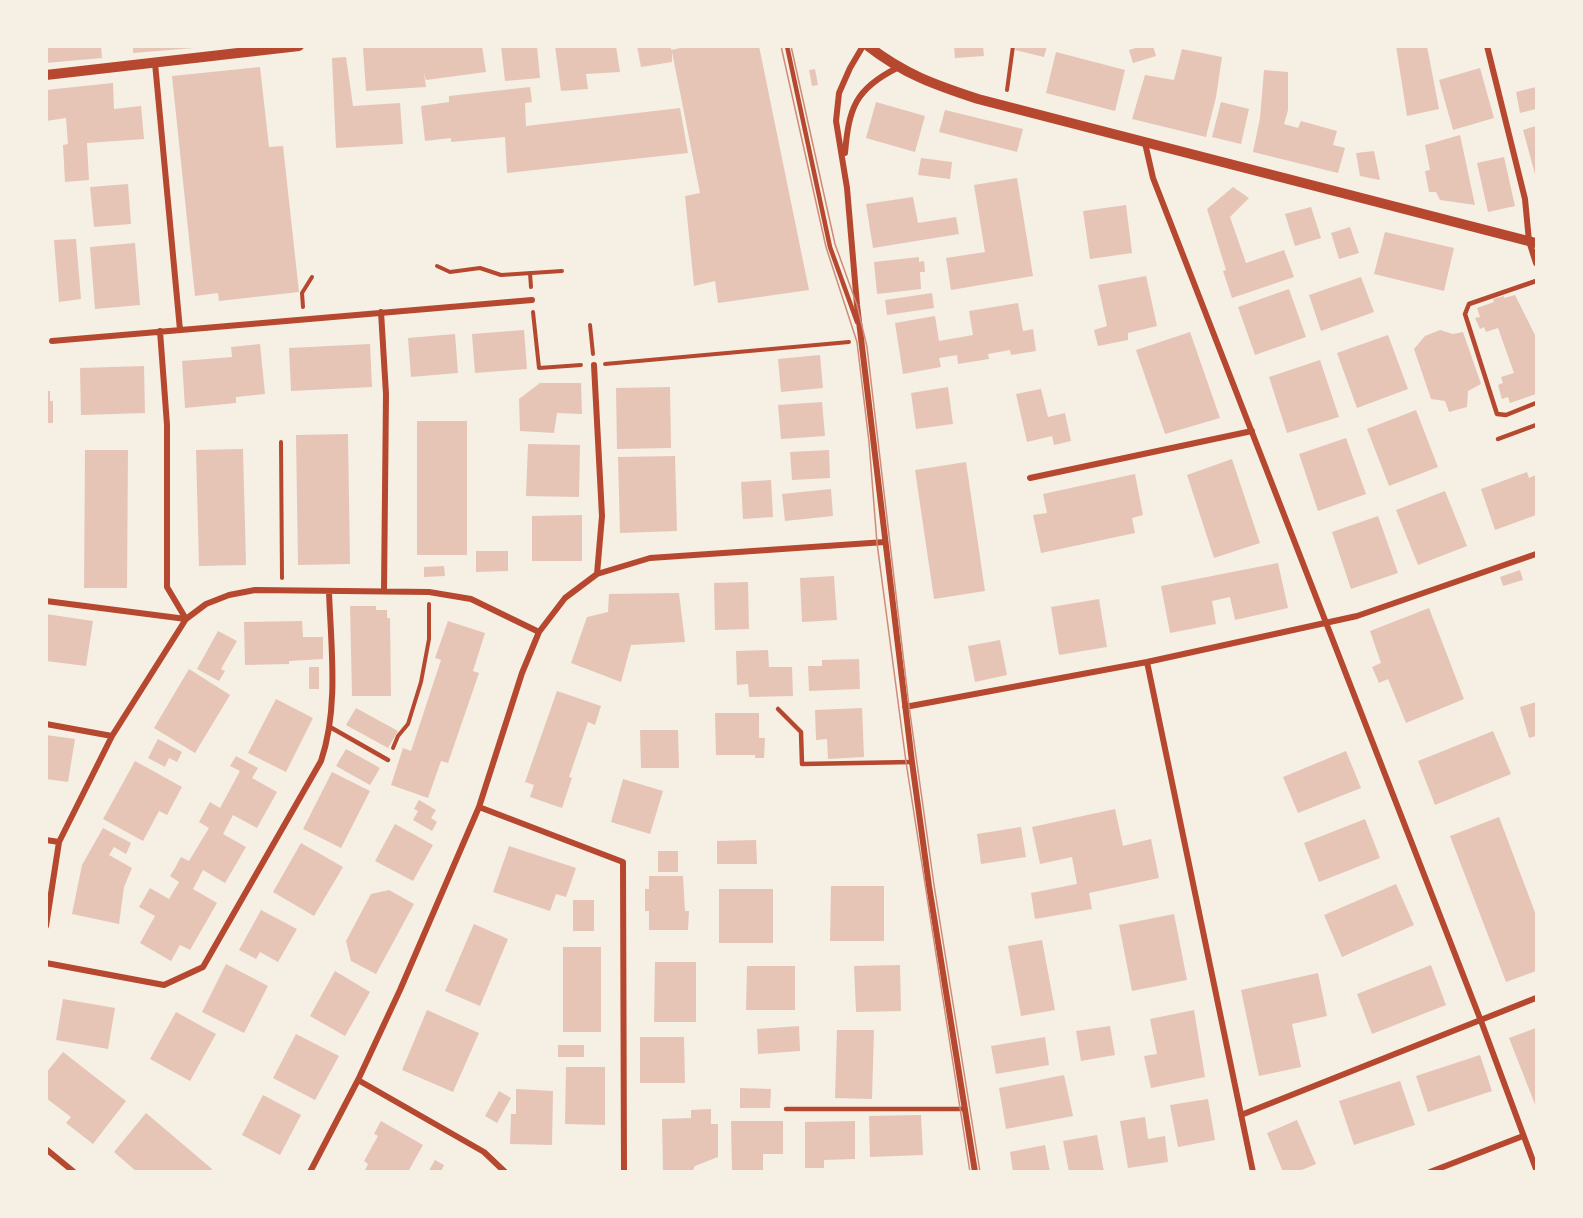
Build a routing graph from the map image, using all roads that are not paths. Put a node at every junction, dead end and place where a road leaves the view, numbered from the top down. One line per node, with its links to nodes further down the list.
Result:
1 (298, 46): 5 (street)
2 (786, 46): 16 (lane)
3 (865, 46): 6 (street); 9 (street)
4 (1487, 46): 10 (street)
5 (155, 63): 7 (street); 15 (street)
6 (897, 68): 8 (street); 9 (street)
7 (46, 75)
8 (1145, 143): 10 (street); 22 (street)
9 (844, 160): 16 (street)
10 (1532, 242): 11 (street)
11 (1536, 263)
12 (1536, 280): 20 (lane)
13 (532, 300): 14 (street)
14 (381, 312): 15 (street); 28 (street)
15 (180, 330): 17 (street)
16 (860, 330): 25 (street)
17 (160, 331): 18 (street); 31 (street)
18 (52, 340)
19 (594, 365): 27 (street)
20 (1536, 403)
21 (1536, 425): 23 (lane)
22 (1252, 432): 24 (street); 32 (street)
23 (1498, 439)
24 (1030, 478)
25 (885, 542): 27 (street); 35 (street)
26 (1536, 554): 32 (street)
27 (597, 574): 33 (street)
28 (384, 591): 29 (street); 33 (street)
29 (329, 592): 31 (street); 38 (street)
30 (46, 601): 31 (street)
31 (186, 619): 39 (street)
32 (1325, 623): 34 (street); 48 (street)
33 (539, 632): 42 (street)
34 (1147, 662): 35 (street); 52 (street)
35 (905, 707): 41 (street)
36 (778, 709): 41 (lane)
37 (46, 724): 39 (street)
38 (330, 727): 40 (lane); 46 (street)
39 (112, 736): 44 (street)
40 (388, 759)
41 (912, 762): 51 (street)
42 (479, 807): 49 (street); 59 (street)
43 (46, 840): 44 (street)
44 (59, 842): 45 (street)
45 (46, 926)
46 (46, 963)
47 (1536, 998): 48 (street)
48 (1481, 1021): 52 (street); 53 (street)
49 (358, 1080): 57 (street); 58 (street)
50 (786, 1108): 51 (lane)
51 (964, 1109): 60 (street)
52 (1241, 1115): 61 (street)
53 (1523, 1136): 55 (street); 62 (street)
54 (46, 1149): 56 (street)
55 (1536, 1169)
56 (74, 1172)
57 (310, 1172)
58 (505, 1172)
59 (624, 1172)
60 (975, 1172)
61 (1253, 1172)
62 (1430, 1172)

